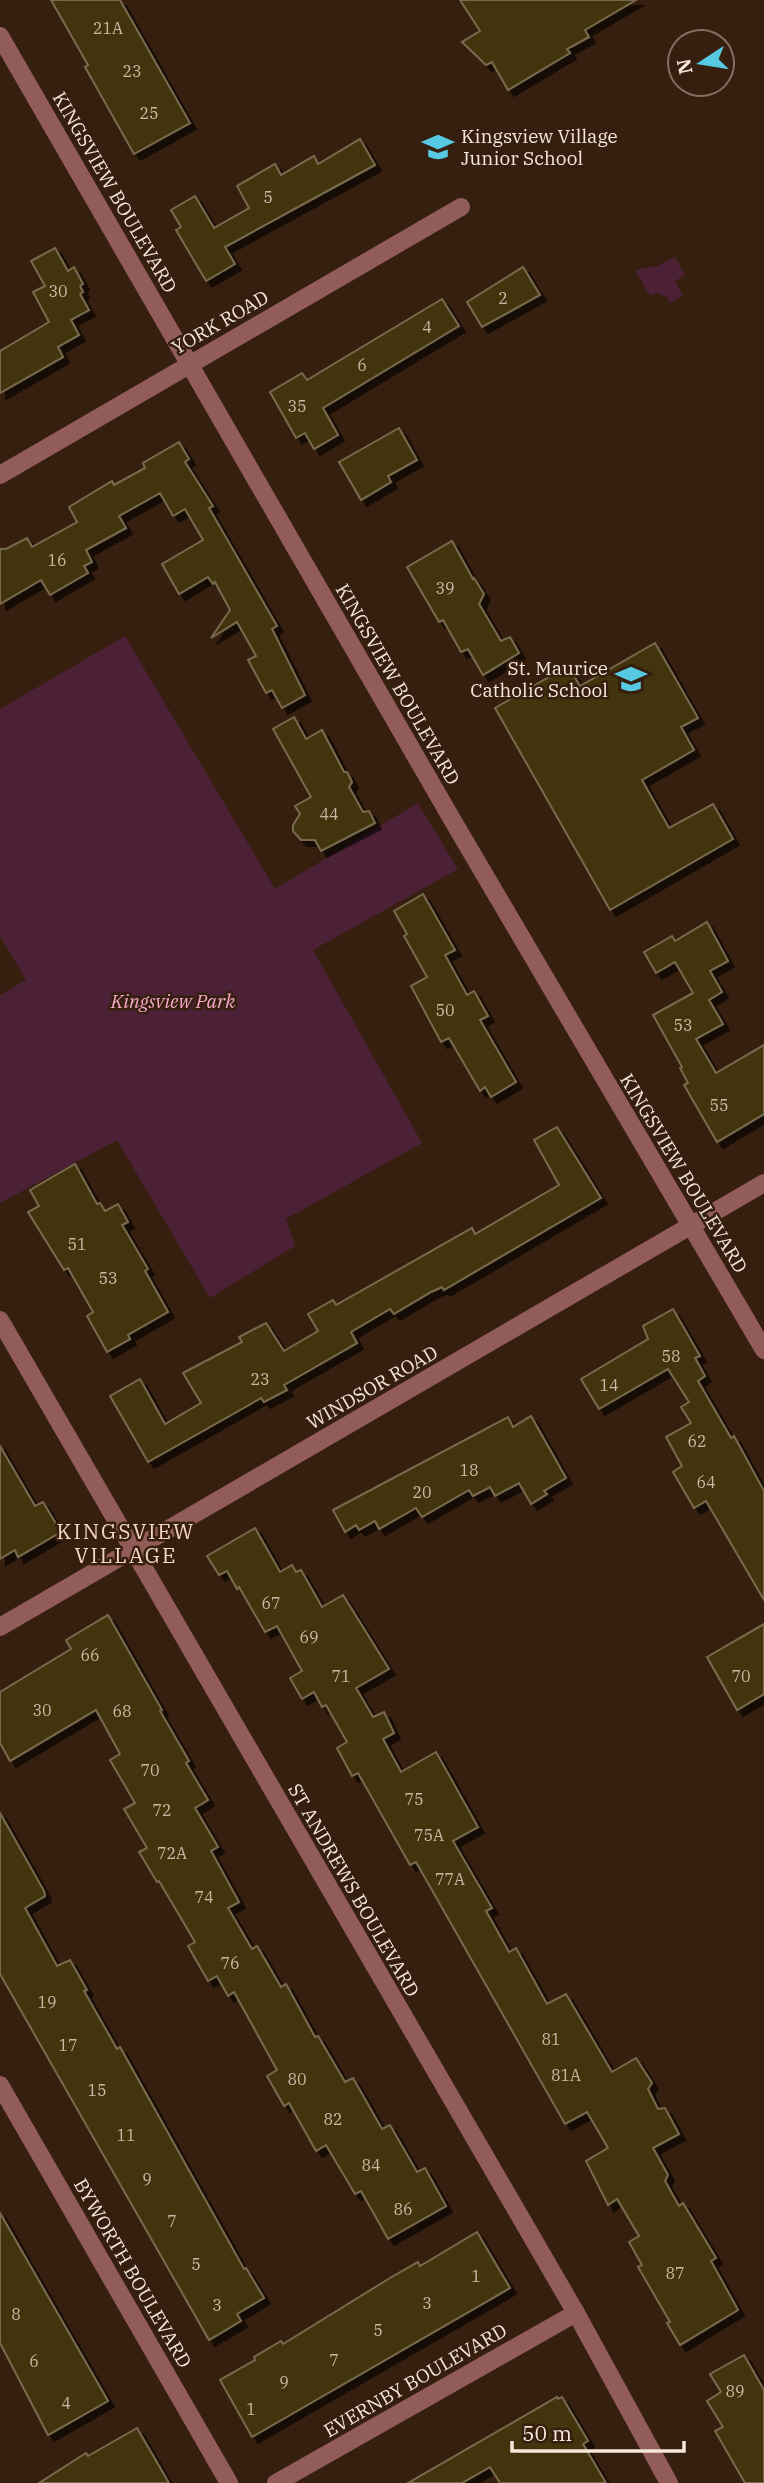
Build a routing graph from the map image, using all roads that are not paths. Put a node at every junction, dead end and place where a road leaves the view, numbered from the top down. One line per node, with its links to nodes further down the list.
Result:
1 (0, 36): 3 (street, KINGSVIEW BOULEVARD)
2 (461, 207): 3 (street, YORK ROAD)
3 (190, 364): 4 (street, YORK ROAD); 6 (street, KINGSVIEW BOULEVARD)
4 (0, 475)
5 (764, 1183): 6 (street, WINDSOR ROAD)
6 (690, 1226): 8 (street, KINGSVIEW BOULEVARD); 9 (street, WINDSOR ROAD)
7 (0, 1320): 9 (street, ST ANDREWS BOULEVARD)
8 (764, 1350)
9 (133, 1551): 10 (street, WINDSOR ROAD); 12 (street, ST ANDREWS BOULEVARD)
10 (0, 1627)
11 (0, 2085): 13 (street, BYWORTH BOULEVARD)
12 (576, 2313): 14 (street, EVERNBY BOULEVARD); 15 (street, ST ANDREWS BOULEVARD)
13 (229, 2483)
14 (276, 2483)
15 (669, 2483)

